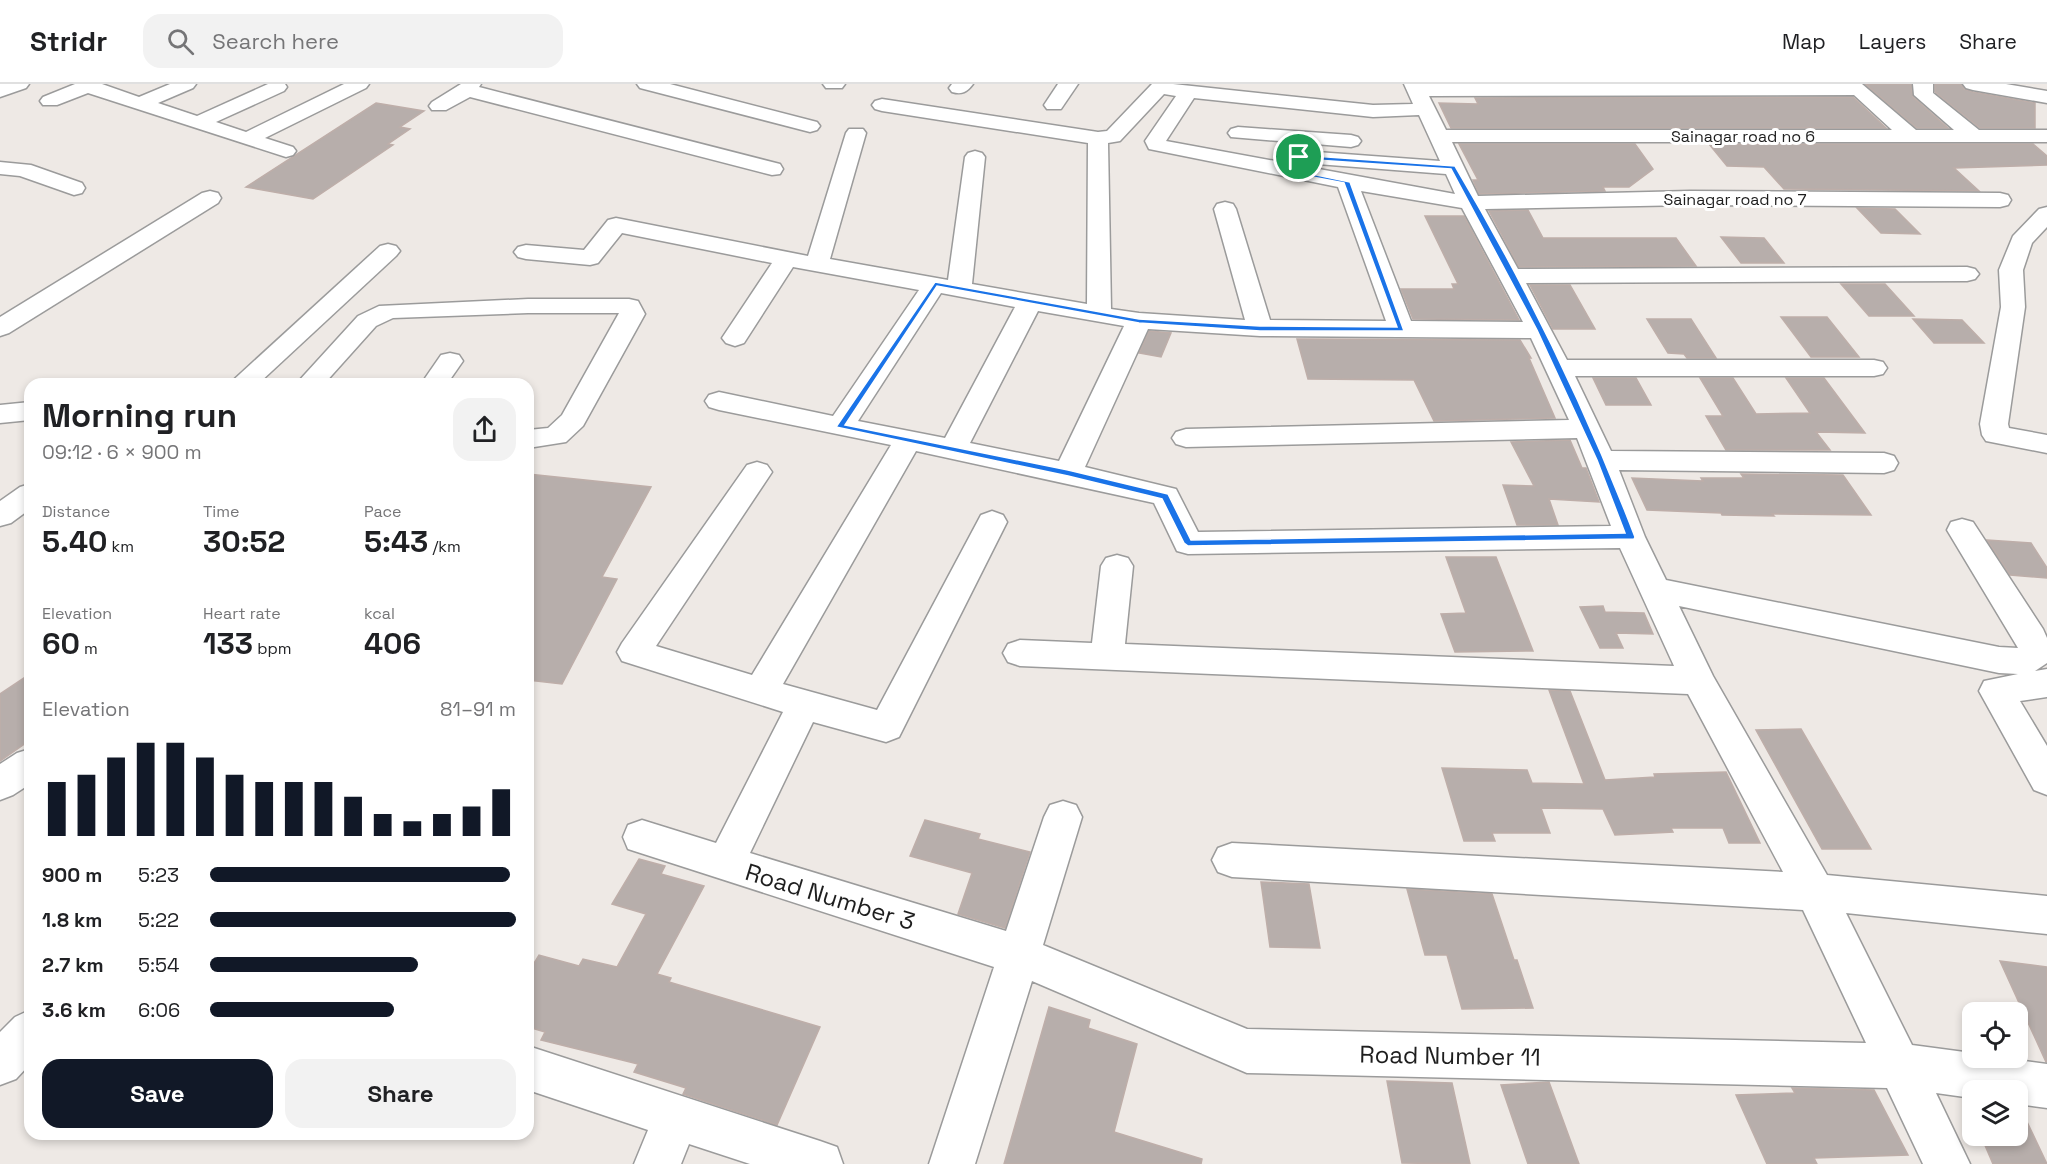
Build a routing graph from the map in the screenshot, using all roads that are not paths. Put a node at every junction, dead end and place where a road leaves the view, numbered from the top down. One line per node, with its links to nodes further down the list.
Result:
1 (19, 84): 16 (street)
2 (186, 84): 21 (street)
3 (359, 84): 39 (street)
4 (647, 84): 19 (street)
5 (739, 84): 19 (street)
6 (1068, 84): 23 (street)
7 (1132, 84): 14 (street)
8 (1923, 84): 35 (street)
9 (1973, 84): 18 (street)
10 (90, 85): 20 (street); 21 (street)
11 (1732, 86): 32 (street); 34 (street)
12 (277, 87): 27 (street)
13 (469, 87): 24 (street); 37 (street)
14 (1159, 88): 17 (street); 38 (street)
15 (1211, 89): 17 (street); 28 (street)
16 (0, 91)
17 (1188, 92): 31 (street)
18 (2047, 97)
19 (711, 100): 26 (street); 30 (street)
20 (50, 101)
21 (141, 103): 27 (street)
22 (882, 105): 38 (street)
23 (1054, 105)
24 (439, 106)
25 (1314, 111): 28 (street)
26 (691, 113)
27 (198, 123): 39 (street)
28 (1247, 124): 31 (street); 31 (street); 32 (street); 32 (street); 42 (street)
29 (672, 125): 37 (street)
30 (810, 126)
31 (1163, 128)
32 (1432, 128): 34 (street, Sainagar road no 6); 42 (street); 51 (street)
33 (856, 133): 57 (street)
34 (1911, 136): 35 (street, Sainagar road no 6)
35 (1974, 136): 36 (street, Sainagar road no 6)
36 (2047, 136)
37 (652, 138): 44 (street)
38 (1098, 138): 62 (street)
39 (247, 139): 40 (street)
40 (286, 151)
41 (975, 157): 60 (street)
42 (1296, 164): 46 (street, Sainagar road no 7)
43 (0, 168): 47 (street)
44 (772, 169)
45 (1813, 181): 49 (street)
46 (1347, 182): 51 (street, Sainagar road no 7); 66 (street)
47 (74, 188)
48 (210, 198): 64 (street)
49 (1829, 199): 50 (street, Sainagar road no 7); 51 (street, Sainagar road no 7)
50 (2000, 200)
51 (1470, 203): 59 (street)
52 (1225, 209): 65 (street)
53 (2047, 214): 83 (street)
54 (388, 251): 72 (street)
55 (526, 252): 56 (street)
56 (788, 260): 57 (street); 68 (street)
57 (818, 264): 60 (street)
58 (1967, 274): 59 (street)
59 (1510, 276): 67 (street)
60 (947, 286): 61 (street); 78 (street)
61 (1030, 302): 62 (street); 84 (street)
62 (1099, 314): 63 (street)
63 (1139, 321): 65 (street); 88 (street)
64 (0, 328)
65 (1260, 328): 66 (street)
66 (1401, 329): 67 (street)
67 (1540, 330): 70 (street)
68 (735, 338)
69 (450, 361): 74 (street)
70 (1558, 368): 71 (street); 79 (street)
71 (1874, 368)
72 (249, 378)
73 (315, 378): 80 (street)
74 (438, 378)
75 (718, 401): 78 (street)
76 (24, 412): 77 (street)
77 (0, 414)
78 (840, 427): 82 (street)
79 (1586, 429): 81 (street); 85 (street)
80 (534, 438)
81 (1186, 438)
82 (908, 440): 84 (street); 100 (street)
83 (2047, 444)
84 (953, 449): 88 (street)
85 (1601, 460): 86 (street); 93 (street)
86 (1884, 463)
87 (757, 472): 100 (street)
88 (1068, 473): 93 (street)
89 (24, 498): 90 (street)
90 (0, 516)
91 (992, 522): 101 (street)
92 (1962, 530): 95 (street)
93 (1630, 537): 95 (street)
94 (1117, 566): 97 (street)
95 (1654, 589): 98 (street)
96 (1020, 653): 97 (street)
97 (1107, 657): 98 (street)
98 (1698, 681): 109 (street)
99 (2047, 683): 103 (street)
100 (762, 691): 101 (street)
101 (804, 705): 108 (street)
102 (24, 768): 104 (street)
103 (2047, 778)
104 (0, 784)
105 (1063, 817): 111 (street)
106 (642, 837): 108 (street, Road Number 3)
107 (1232, 860): 109 (street)
108 (725, 864): 111 (street, Road Number 3)
109 (1815, 892): 110 (street); 114 (street)
110 (2047, 915)
111 (1018, 956): 114 (street, Road Number 11); 120 (street)
112 (24, 1038): 113 (street)
113 (0, 1063)
114 (1900, 1066): 116 (street, Road Number 11); 121 (street)
115 (534, 1070): 117 (street)
116 (2047, 1086)
117 (678, 1117): 118 (street); 119 (street)
118 (657, 1164)
119 (820, 1164)
120 (952, 1164)
121 (1947, 1164)

